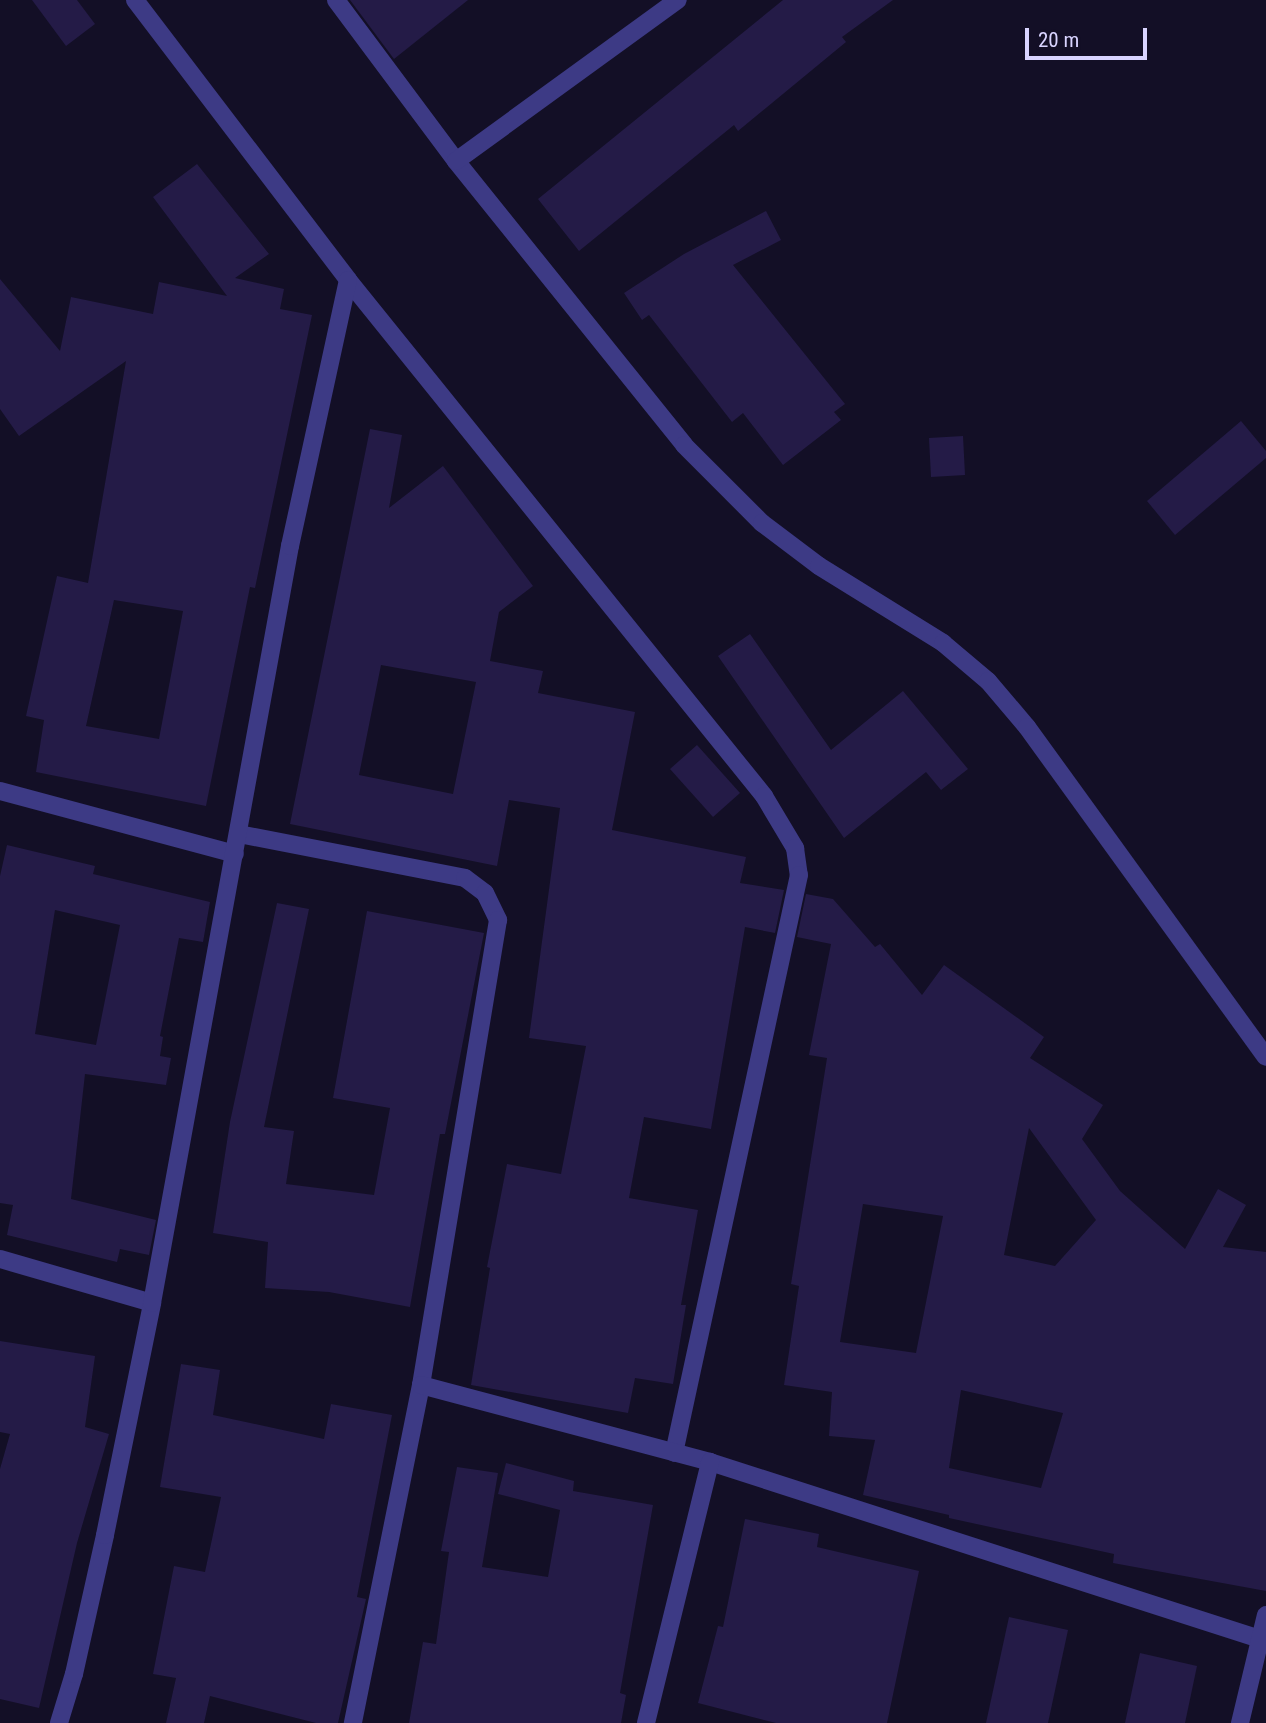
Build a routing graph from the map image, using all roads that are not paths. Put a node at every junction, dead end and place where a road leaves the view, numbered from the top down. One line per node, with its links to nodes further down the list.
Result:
1 (135, 0): 5 (street)
2 (336, 0): 4 (street)
3 (678, 0): 4 (street)
4 (456, 162): 9 (street)
5 (348, 280): 7 (street); 13 (street)
6 (0, 791): 8 (street)
7 (239, 834): 8 (street); 12 (street)
8 (235, 854): 11 (street)
9 (1266, 1058)
10 (0, 1259): 11 (street)
11 (152, 1303): 17 (street)
12 (421, 1385): 13 (street); 18 (street)
13 (674, 1453): 14 (street)
14 (710, 1462): 16 (street); 19 (street)
15 (1266, 1615): 16 (street)
16 (1263, 1641): 20 (street)
17 (59, 1723)
18 (354, 1723)
19 (646, 1723)
20 (1240, 1723)

